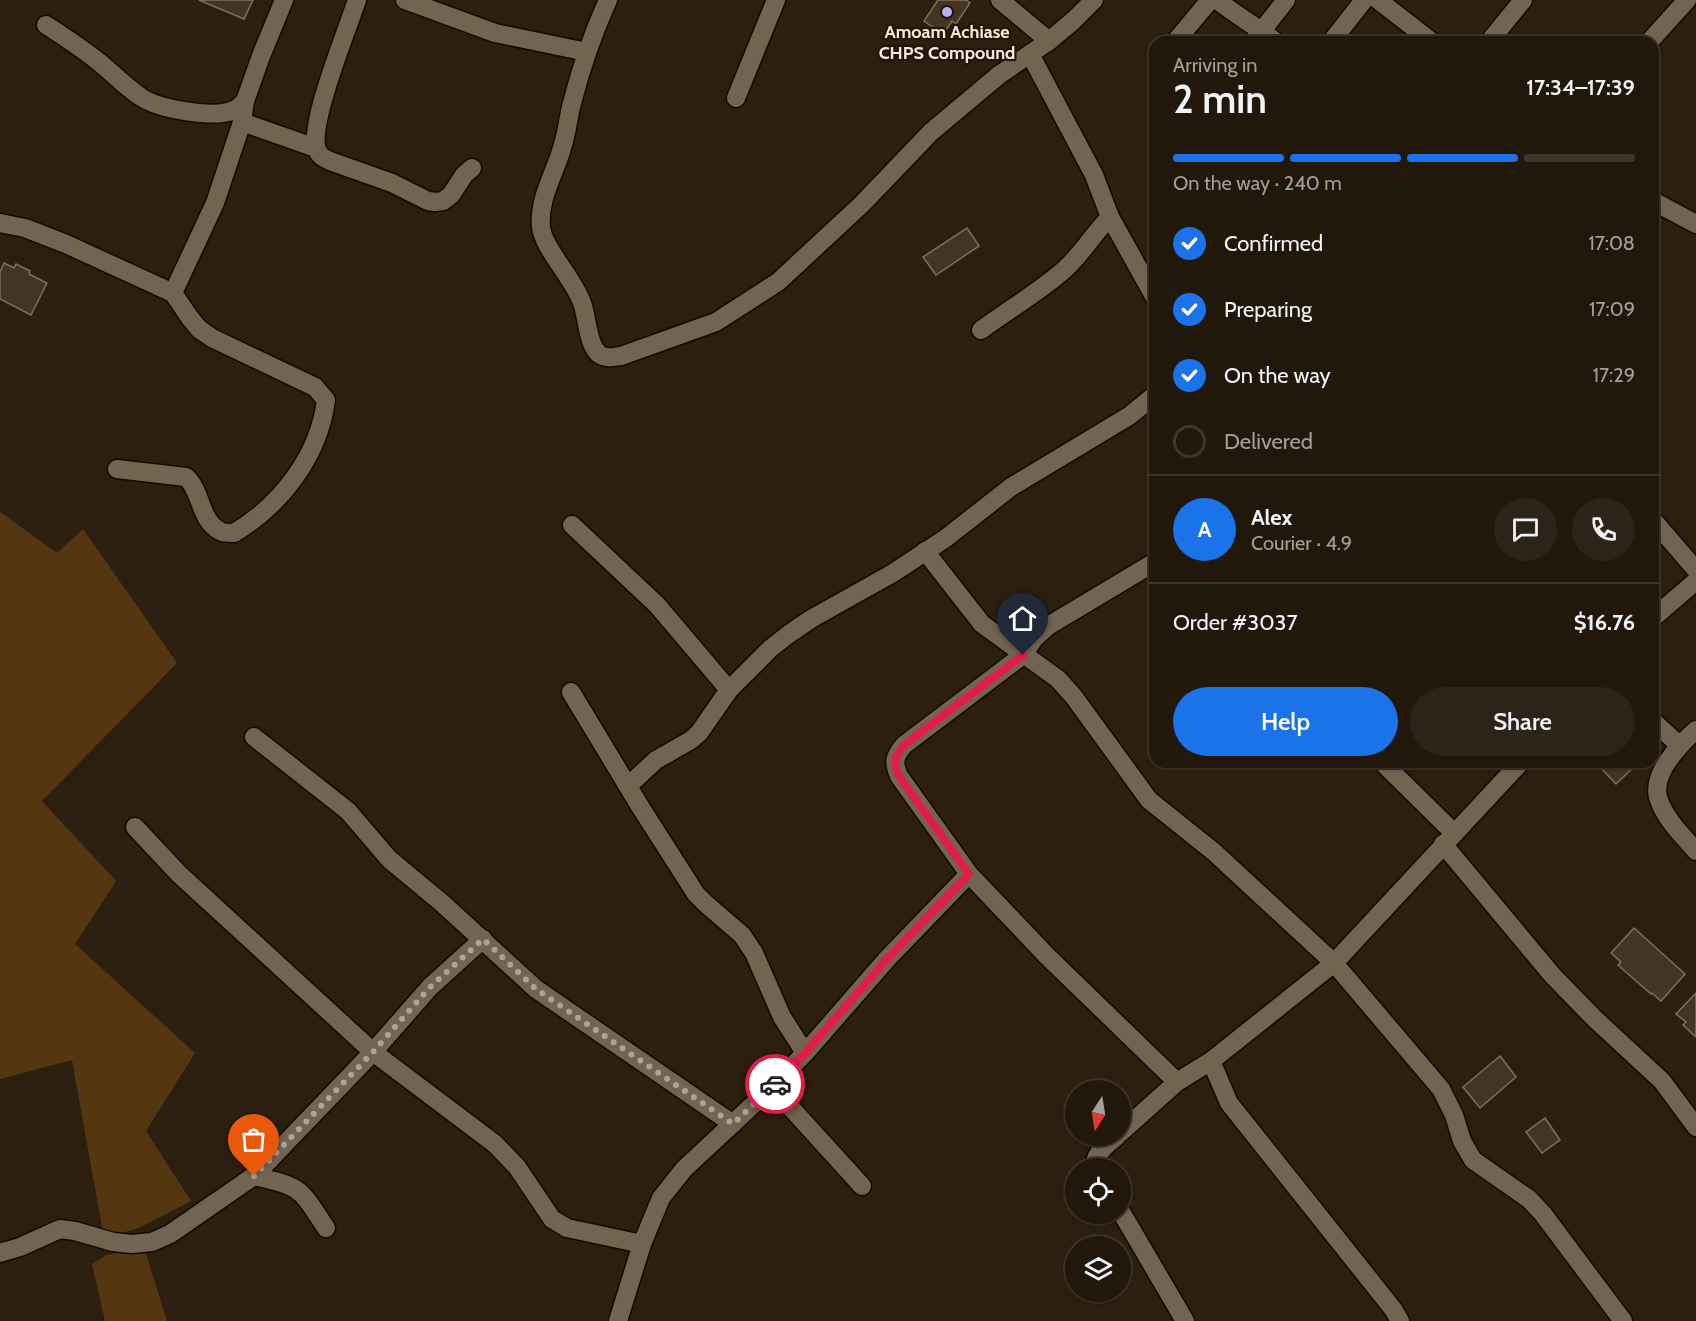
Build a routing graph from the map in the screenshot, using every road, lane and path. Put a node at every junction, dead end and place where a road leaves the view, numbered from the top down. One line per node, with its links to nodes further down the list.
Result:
1 (284, 0): 27 (street)
2 (357, 0): 29 (street)
3 (405, 0): 24 (street)
4 (608, 0): 24 (street)
5 (776, 0): 26 (street)
6 (1000, 0): 23 (street)
7 (1094, 0): 23 (street)
8 (1210, 0): 16 (street)
9 (1217, 0): 17 (street)
10 (1286, 0): 18 (street)
11 (1364, 0): 19 (street)
12 (1378, 0): 20 (street)
13 (1523, 0): 21 (street)
14 (1687, 0): 22 (street)
15 (46, 25): 27 (street)
16 (1180, 36)
17 (1261, 36)
18 (1264, 36)
19 (1336, 36)
20 (1418, 36)
21 (1494, 36)
22 (1654, 36)
23 (1049, 41): 25 (street)
24 (587, 52): 25 (street)
25 (1030, 54): 32 (street)
26 (736, 98)
27 (245, 101): 28 (street)
28 (242, 122): 29 (street); 36 (street)
29 (316, 148): 30 (street)
30 (472, 168)
31 (1659, 204): 34 (street)
32 (1110, 217): 35 (street); 37 (street)
33 (0, 223): 36 (street)
34 (1696, 224)
35 (1149, 287)
36 (173, 292): 39 (street)
37 (981, 330)
38 (1149, 400): 42 (street)
39 (117, 468)
40 (572, 525): 48 (street)
41 (1659, 527): 44 (street)
42 (925, 551): 47 (street); 48 (street)
43 (1149, 566): 47 (street)
44 (1696, 570)
45 (1696, 581): 46 (street)
46 (1659, 613)
47 (1023, 655): 60 (street); 62 (street)
48 (729, 690): 56 (street)
49 (571, 692): 56 (street)
50 (1659, 727): 53 (street)
51 (1696, 730): 53 (street)
52 (254, 737): 61 (street)
53 (1679, 745): 59 (street)
54 (1387, 768): 58 (street)
55 (1515, 768): 58 (street)
56 (628, 786): 64 (street)
57 (135, 827): 63 (street)
58 (1449, 838): 62 (street); 70 (street)
59 (1696, 851)
60 (969, 874): 64 (street); 66 (street)
61 (483, 939): 63 (street); 69 (street)
62 (1334, 963): 65 (street); 82 (street)
63 (373, 1052): 73 (street); 77 (street)
64 (805, 1053): 67 (street)
65 (1211, 1061): 66 (street); 81 (street)
66 (1177, 1082): 68 (street)
67 (772, 1087): 69 (street); 74 (street)
68 (1131, 1123)
69 (733, 1124): 77 (street)
70 (1696, 1127)
71 (1107, 1146): 72 (street)
72 (1096, 1158)
73 (254, 1176): 76 (street); 78 (street)
74 (862, 1186)
75 (1129, 1224): 80 (street)
76 (326, 1228)
77 (642, 1244): 79 (street)
78 (0, 1253)
79 (618, 1321)
80 (1185, 1321)
81 (1400, 1321)
82 (1623, 1321)

